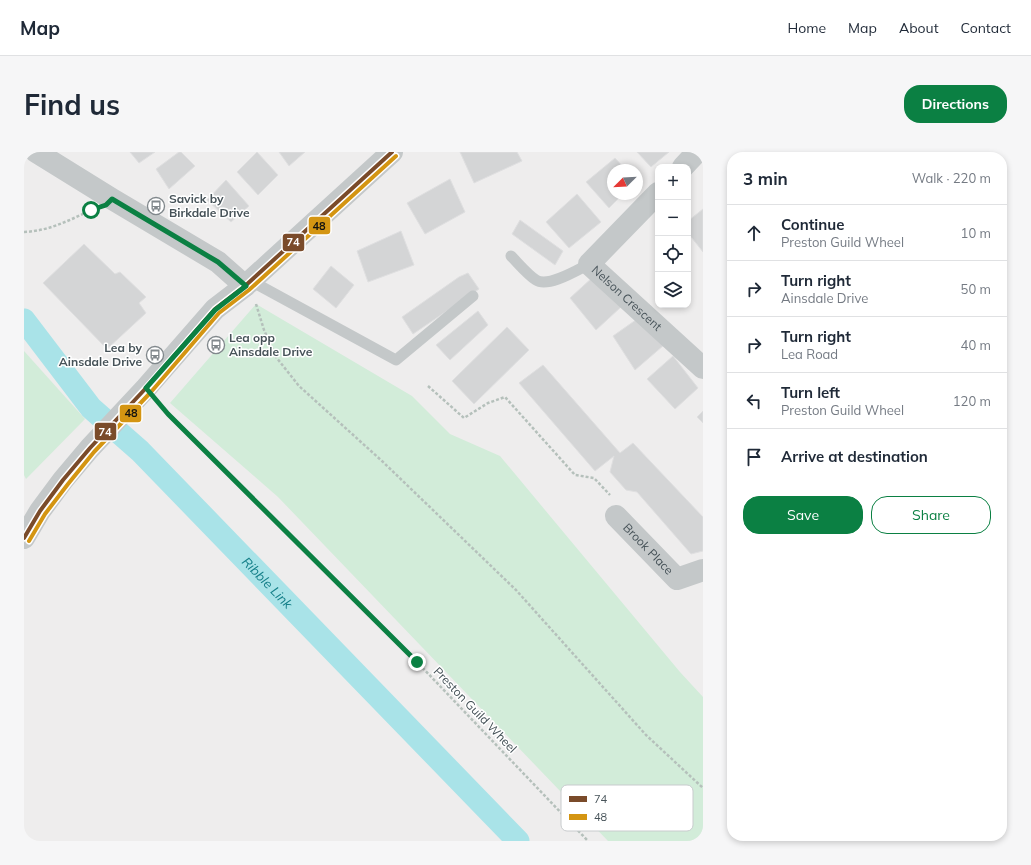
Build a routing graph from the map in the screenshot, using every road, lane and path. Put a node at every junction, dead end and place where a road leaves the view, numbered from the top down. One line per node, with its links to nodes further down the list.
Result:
1 (36, 152): 6 (street)
2 (392, 152): 10 (street)
3 (697, 152): 4 (street)
4 (686, 164)
5 (655, 196): 9 (street, Nelson Crescent)
6 (112, 199): 7 (path); 10 (street)
7 (24, 232)
8 (511, 256): 9 (lane)
9 (589, 264): 12 (street, Nelson Crescent)
10 (248, 284): 11 (lane); 14 (street); 18 (path)
11 (474, 296)
12 (703, 368)
13 (428, 386): 15 (path)
14 (140, 394): 16 (street); 19 (path, Preston Guild Wheel)
15 (616, 516): 17 (street, Brook Place)
16 (24, 538)
17 (703, 570)
18 (703, 788)
19 (561, 813)
20 (578, 831): 21 (path, Preston Guild Wheel)
21 (588, 841)

